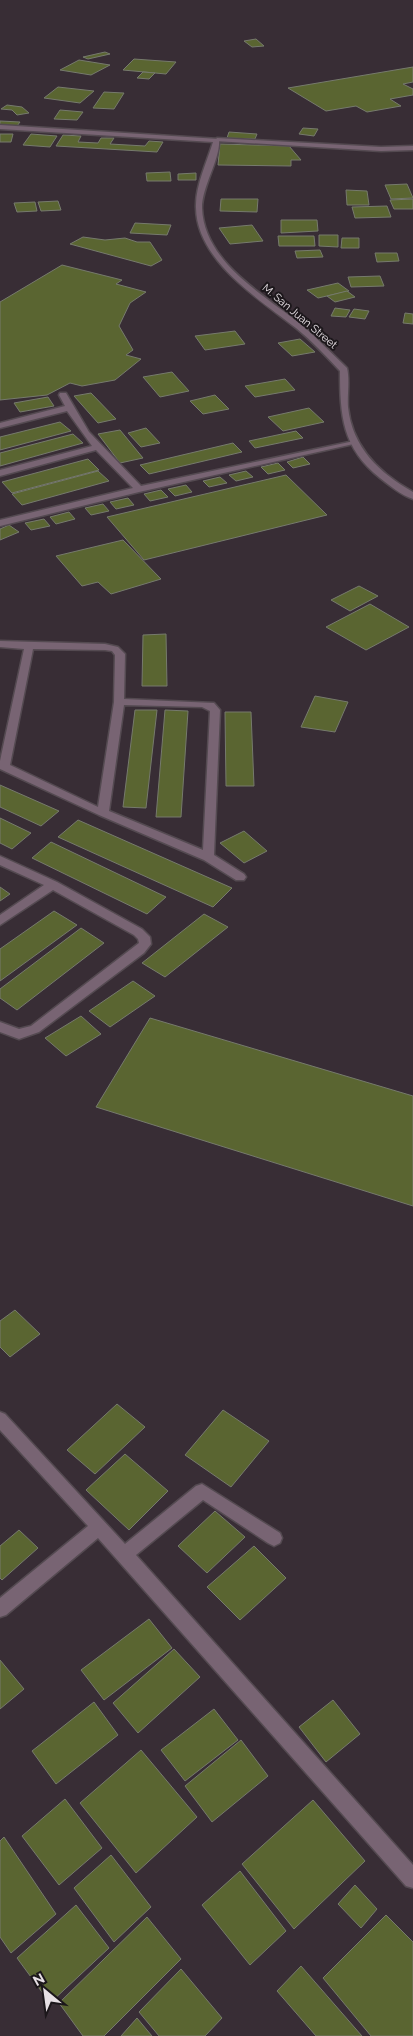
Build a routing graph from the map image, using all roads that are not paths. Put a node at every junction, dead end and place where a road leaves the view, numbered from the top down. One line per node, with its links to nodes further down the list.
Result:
1 (0, 127): 2 (street)
2 (217, 140): 3 (street); 7 (street, M. San Juan Street)
3 (413, 148)
4 (63, 395): 5 (street)
5 (68, 408): 6 (street); 8 (street)
6 (0, 426)
7 (354, 443): 10 (street); 11 (street, M. San Juan Street)
8 (97, 447): 9 (street); 10 (street)
9 (0, 473)
10 (139, 489): 12 (street)
11 (413, 496)
12 (0, 523)
13 (0, 644): 14 (street)
14 (29, 646): 15 (street); 16 (street)
15 (119, 702): 17 (street); 18 (street)
16 (2, 766): 17 (street)
17 (103, 813): 18 (street)
18 (208, 857): 20 (street)
19 (0, 860): 21 (street)
20 (240, 877)
21 (54, 885): 22 (street); 23 (street)
22 (0, 921)
23 (0, 1028)
24 (0, 1419): 25 (street)
25 (99, 1527): 27 (street); 28 (street)
26 (274, 1538): 27 (street)
27 (124, 1555): 29 (street)
28 (0, 1609)
29 (413, 1879)

